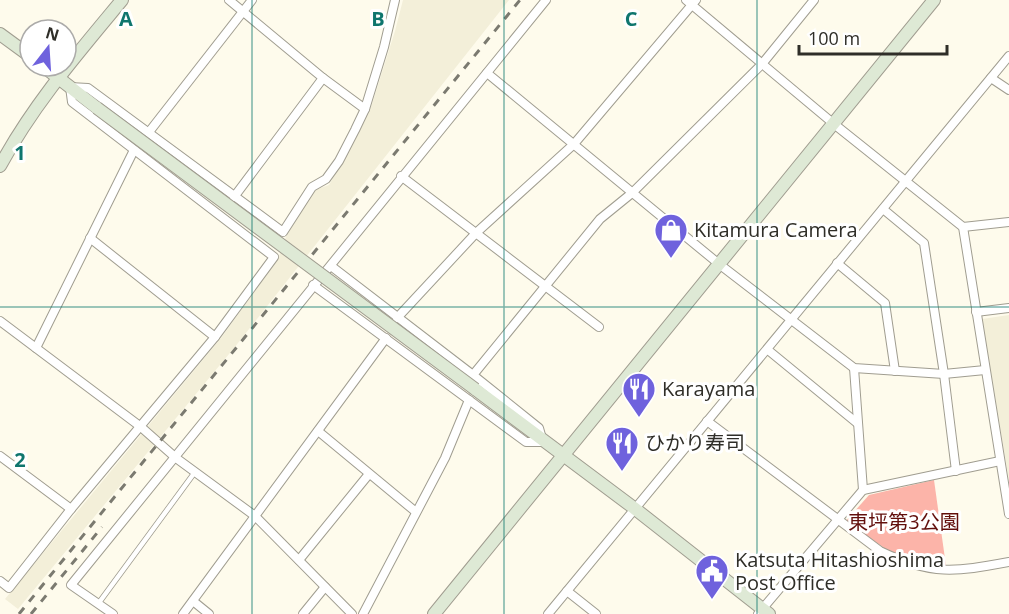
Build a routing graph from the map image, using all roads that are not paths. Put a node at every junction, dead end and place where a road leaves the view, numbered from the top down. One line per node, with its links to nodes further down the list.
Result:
1 (122, 0): 12 (street)
2 (229, 0): 9 (street)
3 (252, 0): 9 (street)
4 (395, 0): 21 (street)
5 (546, 0): 15 (street)
6 (814, 0): 14 (street)
7 (934, 0): 22 (street)
8 (691, 2): 14 (street); 24 (street)
9 (243, 11): 17 (street); 23 (street)
10 (0, 34): 11 (street)
11 (18, 47)
12 (78, 54)
13 (1009, 56): 18 (street)
14 (762, 64): 22 (street); 29 (street)
15 (487, 73): 24 (street); 27 (street)
16 (59, 78): 19 (street); 26 (street)
17 (323, 78): 21 (street); 30 (street)
18 (992, 78): 20 (street); 28 (street)
19 (70, 87): 23 (street); 25 (street); 56 (street, bridge)
20 (1009, 90)
21 (365, 109): 30 (street)
22 (834, 124): 28 (street); 37 (street)
23 (149, 132): 30 (street)
24 (574, 144): 29 (street); 34 (street)
25 (134, 150): 35 (street); 47 (street)
26 (0, 166)
27 (401, 176): 34 (street); 38 (street)
28 (905, 181): 31 (street); 33 (street)
29 (632, 193): 37 (street); 40 (street)
30 (234, 197)
31 (883, 209): 36 (street); 54 (street)
32 (1009, 222): 33 (street)
33 (963, 227): 42 (street)
34 (476, 233): 40 (street); 43 (street)
35 (90, 238): 47 (street); 49 (street)
36 (837, 262): 45 (street); 53 (street)
37 (718, 264): 45 (street); 63 (street)
38 (330, 266): 39 (street); 43 (street)
39 (313, 285): 48 (street); 64 (street)
40 (546, 285): 46 (street); 55 (street)
41 (1009, 309): 42 (street)
42 (976, 312): 52 (street)
43 (397, 318): 55 (street)
44 (0, 321): 49 (street)
45 (791, 321): 50 (street); 51 (street)
46 (599, 327)
47 (215, 337): 59 (street)
48 (386, 338): 56 (street); 60 (street)
49 (36, 348): 59 (street)
50 (768, 350): 57 (street); 58 (street)
51 (854, 368): 53 (street); 58 (street)
52 (985, 370): 54 (street); 65 (street)
53 (895, 371): 54 (street)
54 (944, 374): 66 (street)
55 (473, 375): 61 (street)
56 (472, 395): 61 (street); 72 (street)
57 (707, 421): 70 (street); 75 (street)
58 (857, 423): 69 (street)
59 (141, 427): 64 (street); 71 (street)
60 (318, 431): 68 (street); 74 (street)
61 (543, 442): 63 (street)
62 (0, 456): 71 (street)
63 (562, 456): 70 (street); 90 (street)
64 (176, 458): 67 (street); 82 (street)
65 (1000, 461): 66 (street); 73 (street)
66 (956, 471): 69 (street)
67 (195, 472): 74 (street); 82 (lane)
68 (369, 474): 72 (street); 76 (street)
69 (863, 490): 75 (street)
70 (634, 508): 80 (street); 83 (street)
71 (71, 509): 78 (street)
72 (416, 512): 89 (street)
73 (1009, 514)
74 (255, 516): 76 (street); 81 (street)
75 (838, 520): 77 (street); 83 (street)
76 (299, 560): 79 (street)
77 (1009, 562)
78 (0, 581)
79 (325, 586): 87 (street); 88 (street)
80 (567, 591): 91 (street); 92 (street)
81 (193, 601): 85 (street); 86 (street)
82 (98, 604): 84 (street)
83 (763, 612)
84 (113, 614)
85 (183, 614)
86 (209, 614)
87 (303, 614)
88 (352, 614)
89 (363, 614)
90 (434, 614)
91 (548, 614)
92 (596, 614)

